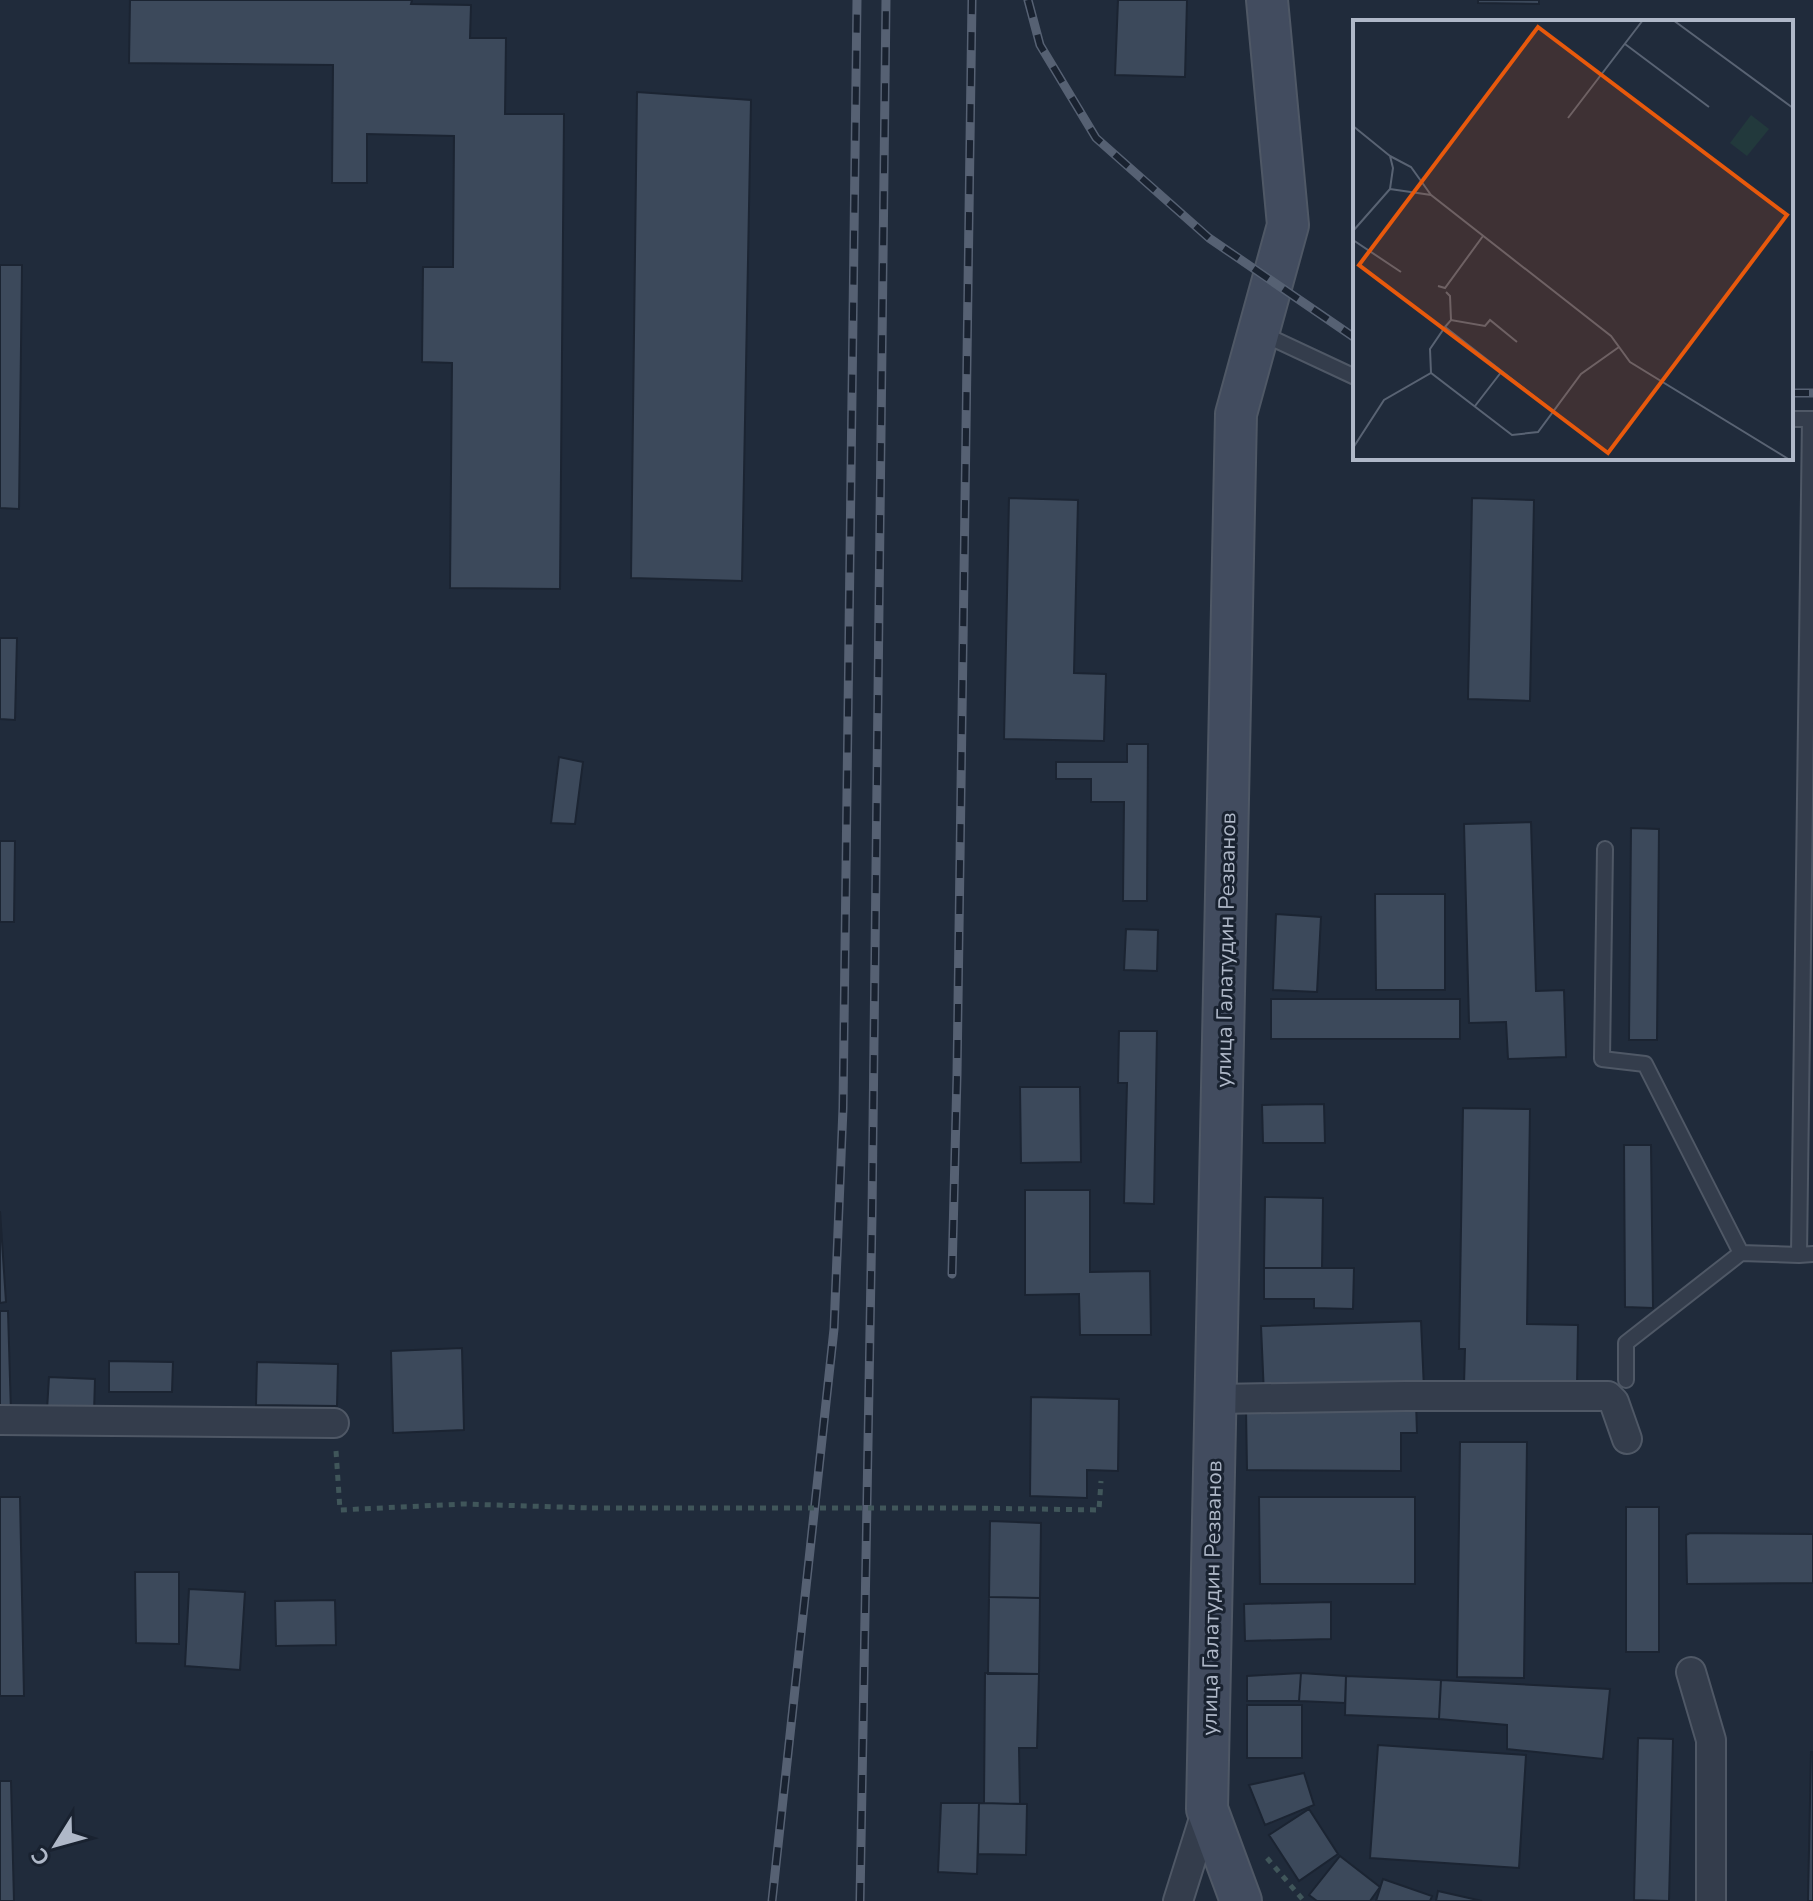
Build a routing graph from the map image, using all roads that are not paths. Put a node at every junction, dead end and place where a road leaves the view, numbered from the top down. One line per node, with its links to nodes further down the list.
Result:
1 (1267, 0): 2 (street, улица Галатудин Резванов)
2 (1259, 332): 3 (lane); 10 (street, улица Галатудин Резванов)
3 (1353, 376)
4 (1812, 419): 5 (lane)
5 (1809, 816): 8 (lane)
6 (1605, 849): 7 (lane)
7 (1741, 1253): 8 (lane); 9 (lane)
8 (1806, 1255)
9 (1626, 1380)
10 (1217, 1399): 13 (street); 15 (street, улица Галатудин Резванов)
11 (0, 1420): 12 (street)
12 (334, 1423)
13 (1627, 1439)
14 (1691, 1672): 18 (street)
15 (1207, 1809): 16 (street); 17 (street, улица Галатудин Резванов)
16 (1178, 1901)
17 (1241, 1901)
18 (1711, 1901)

